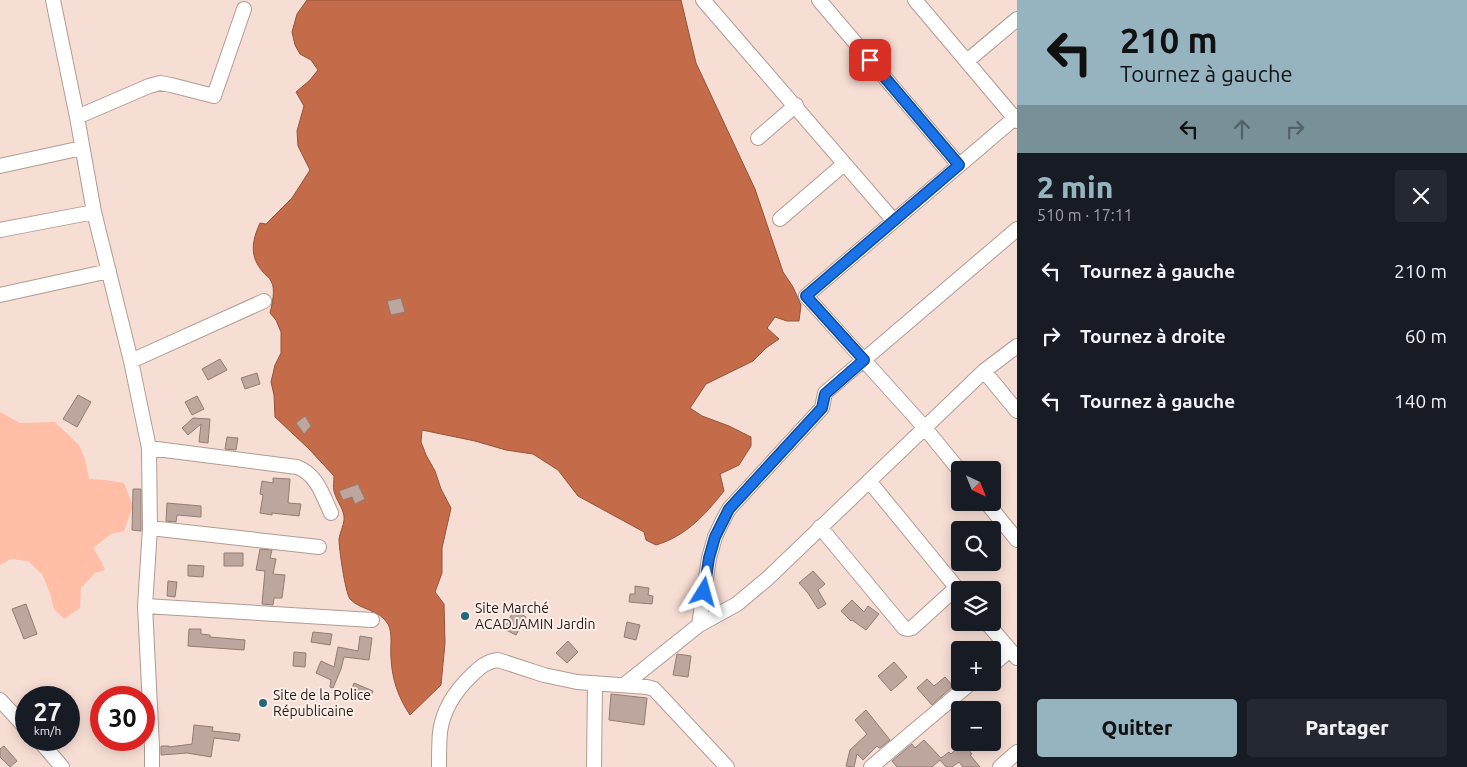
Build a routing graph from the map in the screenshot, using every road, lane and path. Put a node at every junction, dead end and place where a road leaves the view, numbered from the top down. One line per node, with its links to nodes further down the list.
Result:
1 (53, 0): 9 (street)
2 (704, 0): 8 (street)
3 (819, 0): 14 (street)
4 (915, 0): 7 (street)
5 (244, 9): 9 (street)
6 (1017, 19): 7 (street)
7 (967, 61): 10 (street)
8 (796, 105): 11 (street); 13 (street)
9 (77, 117): 12 (street)
10 (1016, 118): 14 (street)
11 (758, 138)
12 (82, 148): 15 (street); 16 (street)
13 (844, 164): 17 (street); 18 (street)
14 (959, 165): 18 (street)
15 (0, 166)
16 (94, 212): 20 (street); 21 (street)
17 (780, 219)
18 (894, 221): 25 (street)
19 (1017, 229): 25 (street)
20 (0, 230)
21 (109, 271): 22 (street); 26 (street)
22 (0, 295)
23 (264, 301): 26 (street)
24 (1017, 346): 27 (street)
25 (864, 360): 29 (street); 43 (street)
26 (131, 361): 30 (street)
27 (984, 372): 28 (street); 29 (street)
28 (1017, 411)
29 (925, 428): 31 (street); 32 (street)
30 (149, 448): 34 (street); 35 (street)
31 (952, 461)
32 (869, 481): 36 (street); 39 (street)
33 (993, 511): 37 (street)
34 (331, 513)
35 (150, 528): 38 (street); 41 (street)
36 (820, 528): 40 (street); 43 (street)
37 (1017, 540)
38 (320, 547)
39 (951, 581)
40 (951, 596)
41 (145, 606): 42 (street); 55 (street)
42 (372, 620)
43 (699, 626): 48 (street)
44 (994, 631): 45 (street)
45 (1014, 654): 46 (street)
46 (1001, 660)
47 (595, 683): 48 (street); 56 (street); 57 (street)
48 (624, 685): 58 (street)
49 (961, 691): 59 (street)
50 (0, 700): 51 (street)
51 (15, 716)
52 (48, 751): 54 (street)
53 (1017, 752): 60 (street)
54 (62, 767)
55 (152, 767)
56 (439, 767)
57 (594, 767)
58 (727, 767)
59 (871, 767)
60 (1000, 767)

